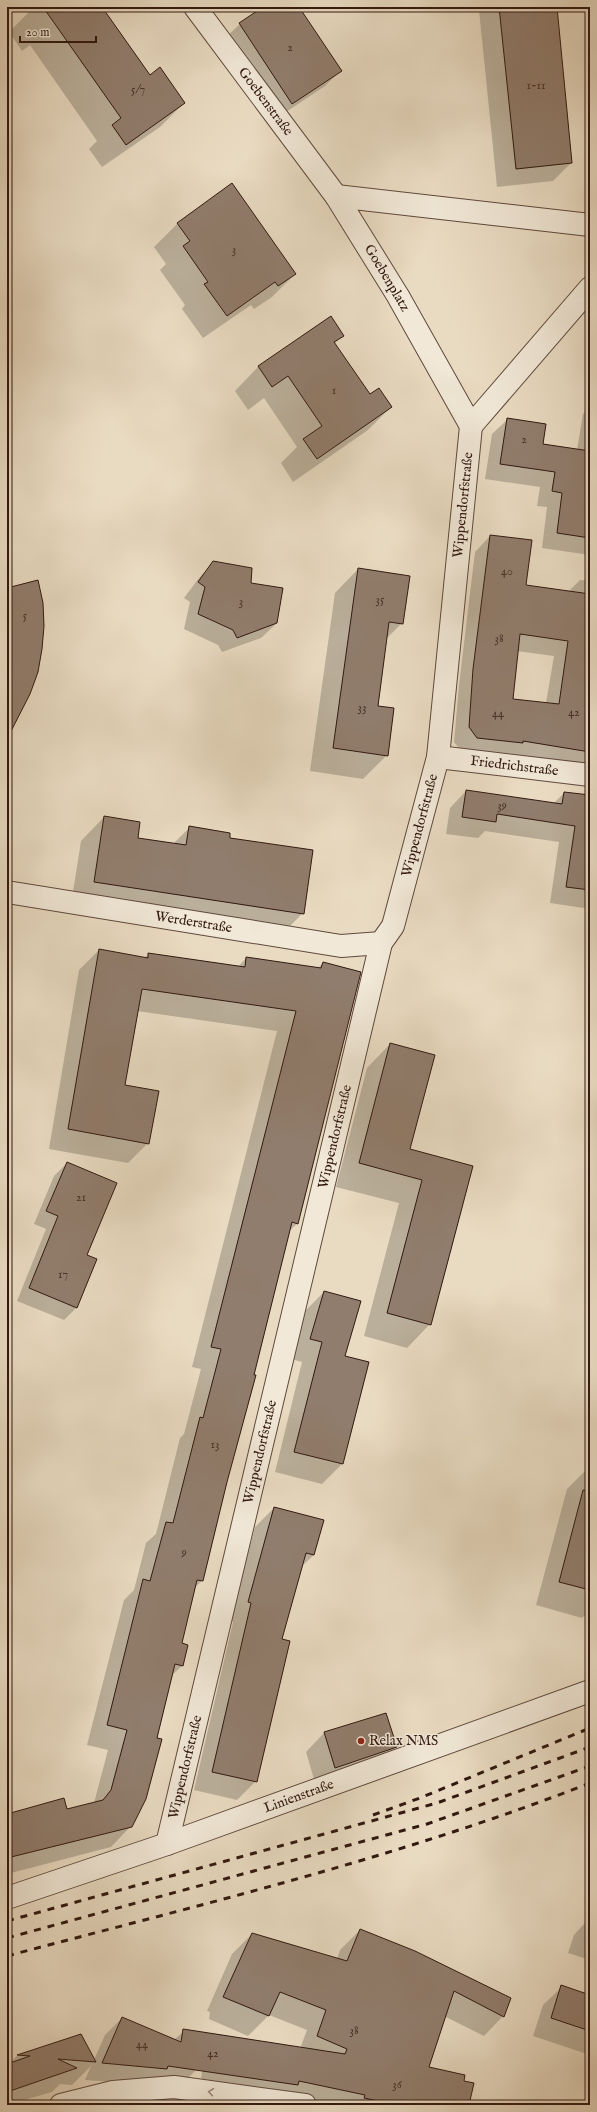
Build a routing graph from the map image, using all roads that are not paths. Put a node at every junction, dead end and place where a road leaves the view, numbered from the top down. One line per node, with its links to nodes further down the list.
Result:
1 (195, 7): 2 (street, Goebenstraße)
2 (336, 196): 3 (street); 5 (street, Goebenplatz)
3 (590, 225)
4 (590, 288): 5 (street)
5 (471, 426): 6 (street, Wippendorfstraße)
6 (438, 757): 7 (street, Friedrichstraße); 9 (street, Wippendorfstraße)
7 (590, 775)
8 (7, 892): 9 (street, Werderstraße)
9 (381, 943): 11 (street, Wippendorfstraße)
10 (590, 1691): 11 (street, Linienstraße)
11 (168, 1844): 12 (street, Linienstraße)
12 (7, 1898)
13 (61, 2105): 14 (street, one-way to 13)
14 (305, 2105)

